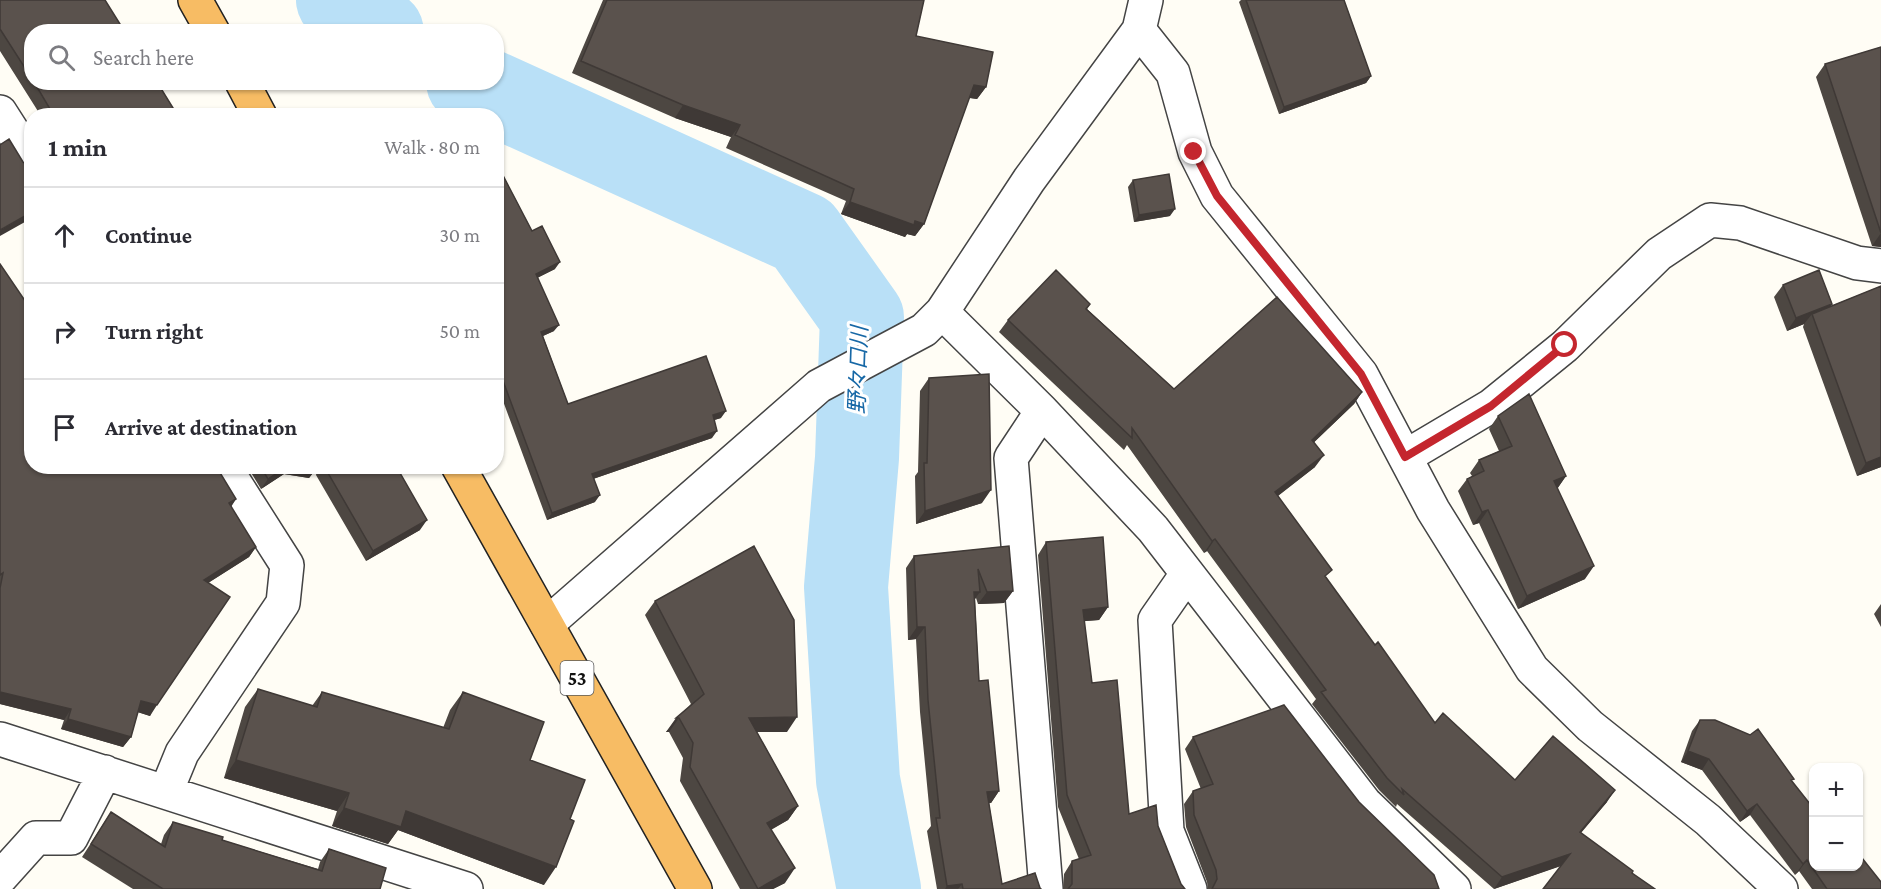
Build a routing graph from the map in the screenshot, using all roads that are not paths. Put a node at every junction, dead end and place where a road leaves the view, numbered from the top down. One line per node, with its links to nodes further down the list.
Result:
1 (195, 0): 3 (highway)
2 (1143, 15): 9 (street); 11 (street)
3 (208, 24)
4 (246, 90): 5 (highway)
5 (256, 108)
6 (0, 112): 7 (street)
7 (24, 150)
8 (1881, 266): 11 (street)
9 (933, 321): 10 (street); 15 (street)
10 (1042, 411): 14 (street); 22 (street)
11 (1405, 457): 25 (street)
12 (230, 474): 18 (street)
13 (463, 474): 15 (highway, 53)
14 (1187, 574): 23 (street); 24 (street)
15 (547, 624): 21 (highway, 53)
16 (0, 739): 17 (street)
17 (105, 772): 18 (street); 19 (street)
18 (166, 792): 20 (street)
19 (0, 878)
20 (465, 889)
21 (695, 889)
22 (1046, 889)
23 (1190, 889)
24 (1454, 889)
25 (1781, 889)

